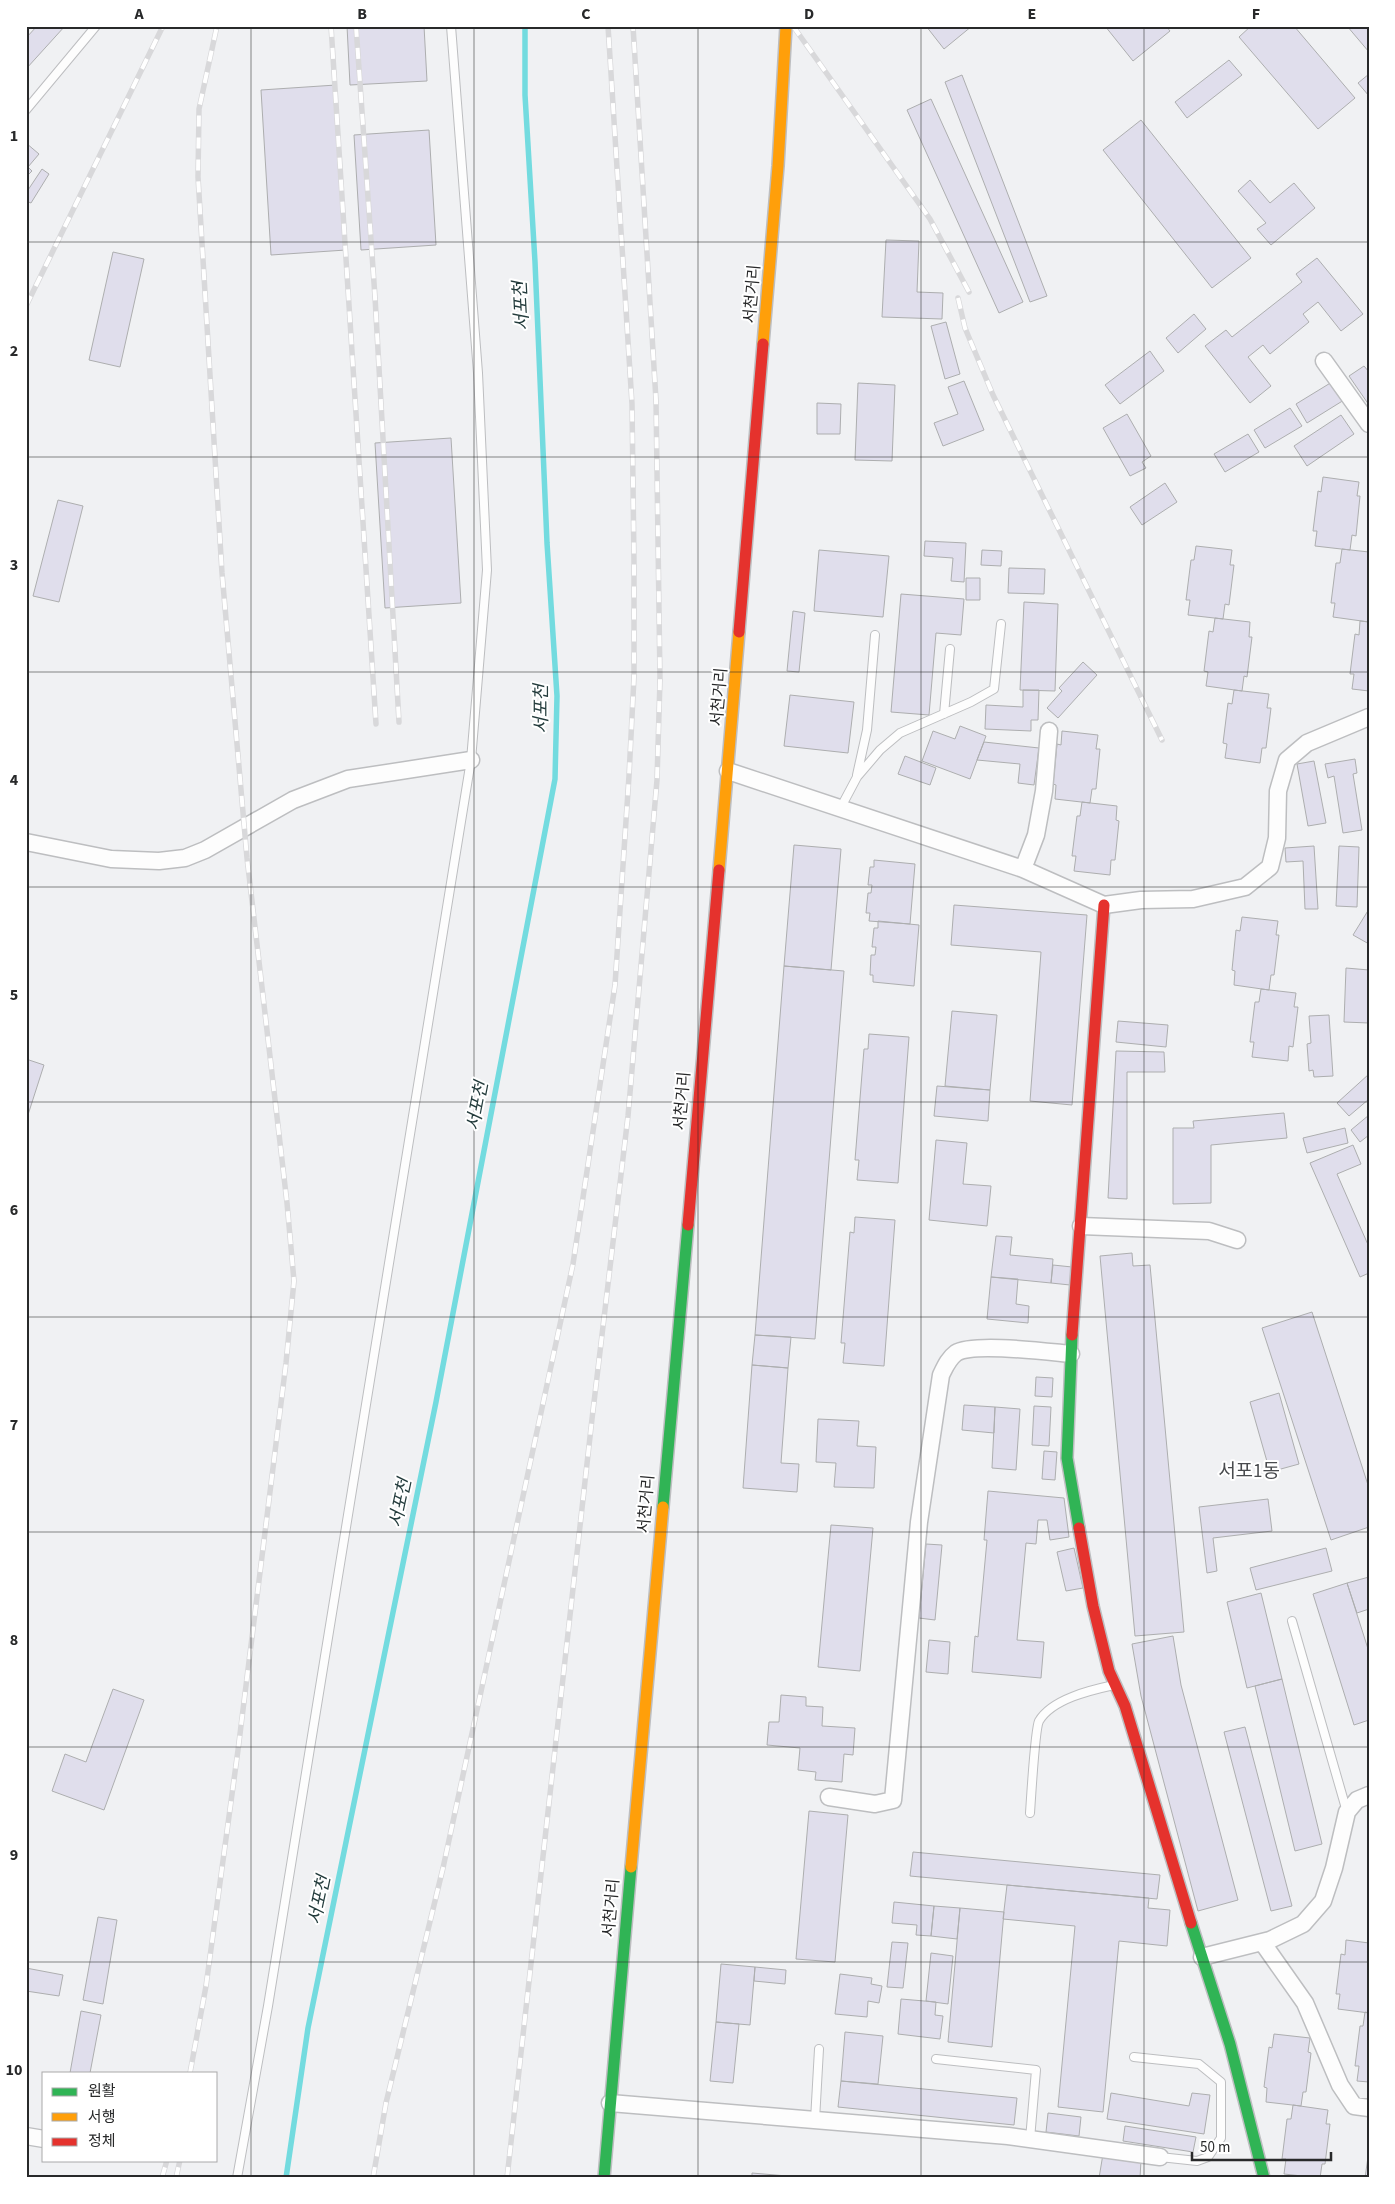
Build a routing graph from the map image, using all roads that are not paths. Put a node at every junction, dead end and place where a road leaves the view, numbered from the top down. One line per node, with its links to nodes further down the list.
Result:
1 (96, 26): 4 (lane)
2 (451, 26): 13 (lane)
3 (786, 26): 14 (main road, 서천거리)
4 (26, 110)
5 (1324, 361): 6 (street)
6 (1369, 424)
7 (1001, 624): 10 (lane)
8 (875, 635): 15 (lane)
9 (950, 649): 10 (lane)
10 (944, 714): 15 (lane)
11 (1369, 716): 19 (street)
12 (1049, 731): 18 (street)
13 (471, 760): 17 (street); 41 (lane)
14 (728, 771): 16 (street); 34 (main road, 서천거리)
15 (857, 777): 16 (lane)
16 (840, 809): 18 (street)
17 (26, 842)
18 (1023, 869): 19 (street)
19 (1104, 905): 20 (main road)
20 (1081, 1226): 21 (street); 22 (main road)
21 (1236, 1240)
22 (1071, 1354): 24 (main road); 26 (street)
23 (1292, 1620): 27 (lane)
24 (1116, 1685): 28 (lane); 30 (main road)
25 (1369, 1795): 27 (street)
26 (829, 1797)
27 (1347, 1812): 29 (street)
28 (1030, 1813)
29 (1262, 1942): 30 (street); 35 (street)
30 (1202, 1957): 43 (main road)
31 (819, 2049): 36 (lane)
32 (1134, 2057): 40 (lane)
33 (936, 2059): 39 (lane)
34 (610, 2103): 36 (street); 42 (main road, 서천거리)
35 (1369, 2108)
36 (815, 2120): 39 (street)
37 (26, 2136): 38 (street)
38 (42, 2138)
39 (1030, 2139): 40 (street)
40 (1160, 2157)
41 (237, 2178)
42 (604, 2178)
43 (1264, 2178)

